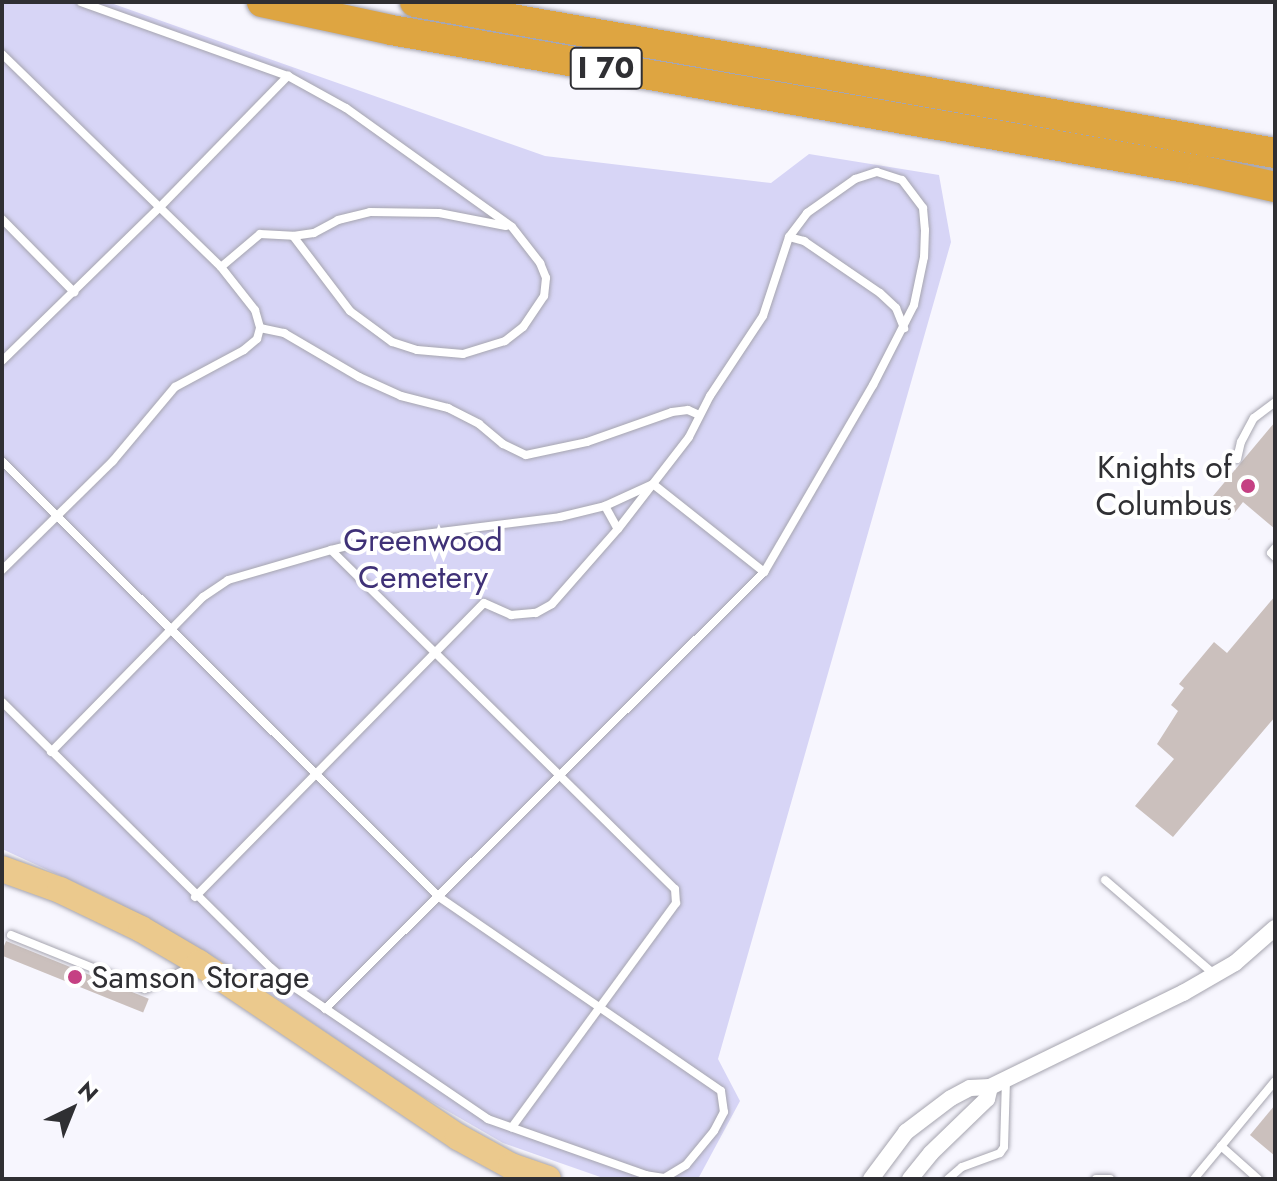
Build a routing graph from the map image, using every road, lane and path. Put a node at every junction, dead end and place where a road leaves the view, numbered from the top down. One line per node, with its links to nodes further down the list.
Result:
1 (81, 2): 5 (lane)
2 (262, 2): 7 (highway, I 70)
3 (415, 2): 6 (highway, I 70)
4 (2, 54): 8 (lane)
5 (288, 76): 8 (lane); 10 (lane)
6 (1275, 153)
7 (1275, 187)
8 (159, 208): 13 (lane); 14 (lane)
9 (2, 219): 14 (lane)
10 (512, 227): 11 (lane); 11 (lane)
11 (293, 236): 13 (lane)
12 (789, 237): 16 (lane); 16 (lane); 19 (lane)
13 (221, 267): 15 (lane)
14 (74, 292): 17 (lane)
15 (260, 328): 19 (lane); 24 (lane)
16 (904, 328): 30 (lane)
17 (2, 361)
18 (1275, 402): 20 (lane)
19 (699, 415): 22 (lane)
20 (1237, 459)
21 (2, 461): 24 (lane)
22 (653, 484): 23 (lane); 25 (lane); 30 (lane)
23 (605, 506): 25 (lane); 27 (lane)
24 (57, 517): 29 (lane); 31 (lane)
25 (618, 529): 32 (lane)
26 (1275, 548): 28 (lane)
27 (331, 550): 31 (lane); 32 (lane)
28 (1275, 557)
29 (2, 570)
30 (764, 572): 36 (lane)
31 (169, 630): 34 (lane); 35 (lane)
32 (434, 655): 35 (lane); 36 (lane)
33 (2, 702): 34 (lane)
34 (51, 752): 39 (lane)
35 (315, 775): 39 (lane); 40 (lane)
36 (559, 776): 40 (lane); 45 (lane)
37 (2, 869): 43 (main road)
38 (1105, 880): 44 (lane)
39 (195, 897): 46 (lane)
40 (439, 897): 45 (lane); 46 (lane)
41 (1275, 928): 44 (street)
42 (11, 935): 43 (lane)
43 (199, 963): 53 (main road)
44 (1215, 975): 47 (street)
45 (599, 1005): 50 (lane); 50 (lane)
46 (325, 1009): 50 (lane)
47 (1006, 1079): 49 (street); 56 (lane)
48 (1275, 1081): 51 (lane)
49 (990, 1087): 54 (street); 55 (street)
50 (512, 1127)
51 (1221, 1146): 52 (lane); 59 (lane)
52 (1195, 1178)
53 (548, 1179)
54 (871, 1179)
55 (910, 1179)
56 (948, 1179)
57 (1096, 1179): 58 (lane)
58 (1110, 1179)
59 (1258, 1179)

